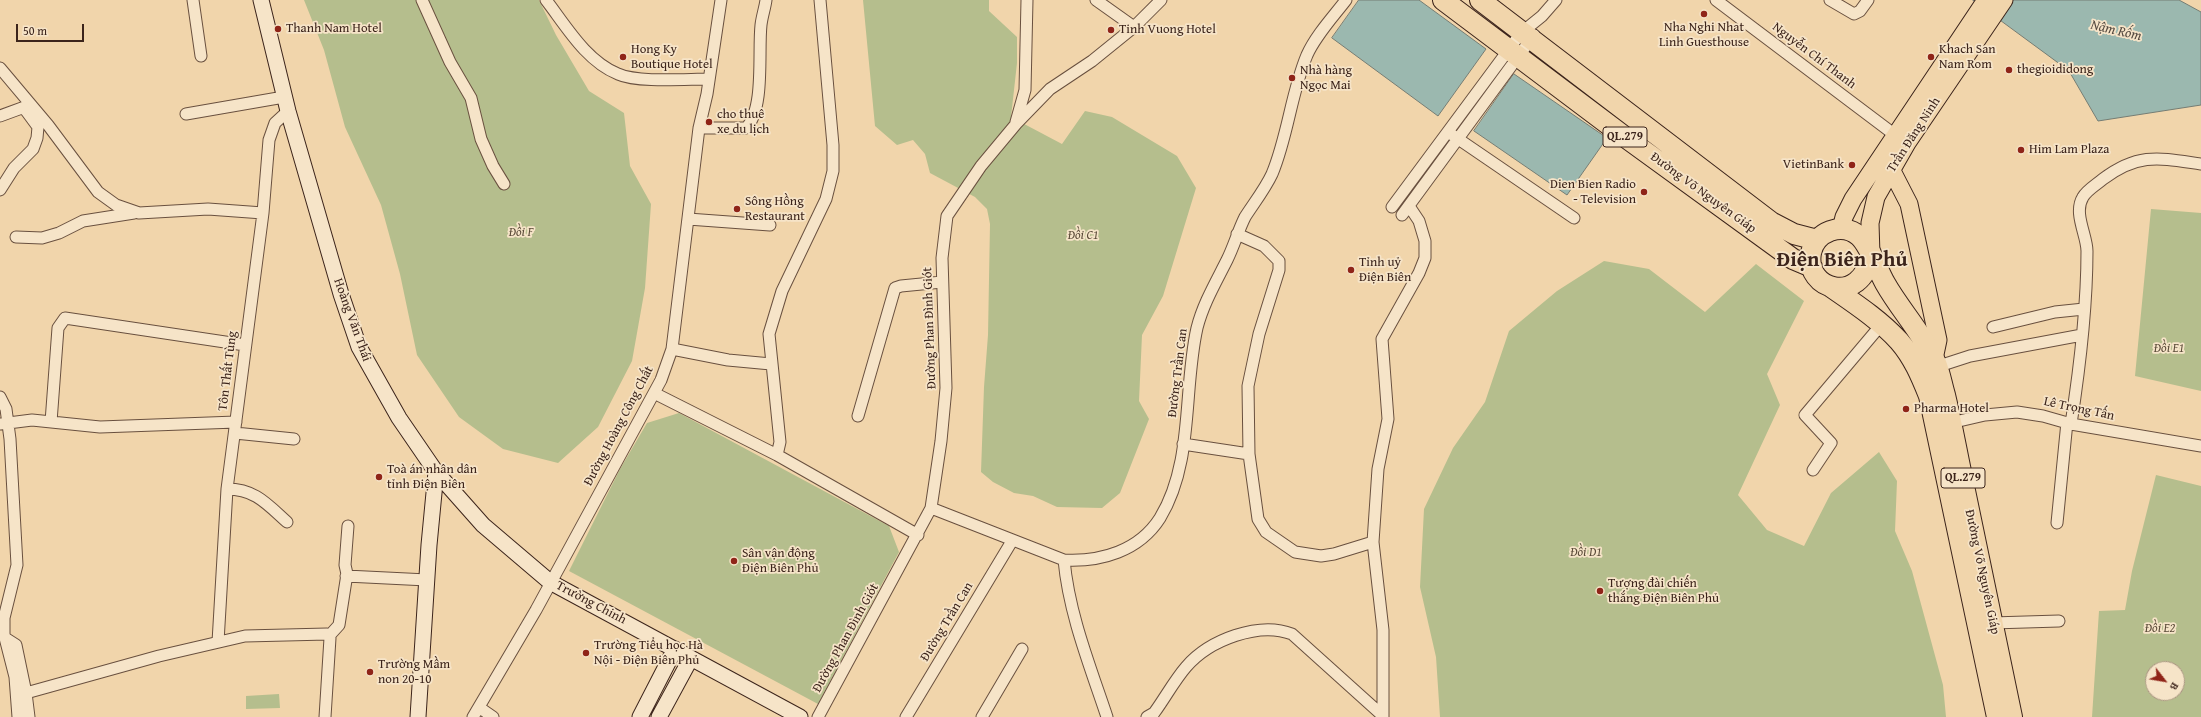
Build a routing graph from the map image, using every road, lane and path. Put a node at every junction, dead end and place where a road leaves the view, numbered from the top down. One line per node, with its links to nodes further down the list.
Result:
1 (192, 0): 24 (street)
2 (261, 0): 28 (street, Hoàng Văn Thái)
3 (422, 0): 39 (street)
4 (546, 0): 27 (street)
5 (721, 0): 27 (street, Đường Hoàng Công Chất)
6 (766, 0): 33 (street)
7 (820, 0): 61 (street)
8 (1027, 0): 32 (street)
9 (1096, 0): 21 (street)
10 (1161, 0): 21 (street, Đường Phan Đình Giót)
11 (1346, 0): 48 (street, Đường Trần Can)
12 (1443, 0): 23 (highway, Đường Võ Nguyên Giáp / QL.279)
13 (1480, 0): 22 (highway, Đường Võ Nguyên Giáp / QL.279)
14 (1556, 0): 22 (street)
15 (1716, 0): 36 (street, Nguyễn Chí Thanh)
16 (1830, 0): 17 (street)
17 (1868, 0)
18 (1986, 0): 20 (main road)
19 (2004, 0): 20 (main road)
20 (1981, 21): 36 (main road, Trần Đăng Ninh)
21 (1134, 27): 32 (street, Đường Phan Đình Giót)
22 (1526, 36): 23 (street); 50 (highway, Đường Võ Nguyên Giáp / QL.279)
23 (1514, 53): 34 (street); 35 (street); 52 (highway, Đường Võ Nguyên Giáp / QL.279)
24 (201, 56)
25 (0, 68): 29 (street)
26 (0, 78): 29 (street)
27 (709, 79): 33 (street, Đường Hoàng Công Chất)
28 (286, 104): 30 (street); 43 (street, Tôn Thất Tùng); 78 (street, Hoàng Văn Thái)
29 (28, 106): 31 (street); 40 (street); 42 (street)
30 (186, 114)
31 (0, 116)
32 (1016, 124): 53 (street, Đường Phan Đình Giót)
33 (699, 128): 45 (street, Đường Hoàng Công Chất)
34 (1447, 132): 35 (street); 41 (street)
35 (1458, 138): 44 (street); 86 (street)
36 (1901, 139): 38 (main road, Trần Đăng Ninh); 47 (main road, Trần Đăng Ninh)
37 (2201, 164): 55 (street)
38 (1891, 170): 51 (main road, Trần Đăng Ninh); 62 (main road)
39 (504, 184)
40 (0, 190)
41 (1392, 207)
42 (139, 213): 43 (street); 49 (street)
43 (263, 213): 59 (street, Tôn Thất Tùng)
44 (1574, 218)
45 (688, 219): 46 (street); 60 (street, Đường Hoàng Công Chất)
46 (770, 225)
47 (1841, 229): 50 (highway); 51 (highway, QL.279)
48 (1237, 234): 73 (street, Đường Trần Can); 75 (street)
49 (16, 237)
50 (1817, 240): 52 (highway)
51 (1871, 256): 54 (highway); 62 (highway, Đường Võ Nguyên Giáp / QL.279)
52 (1812, 267): 54 (highway, QL.279)
53 (942, 282): 65 (street); 80 (street, Đường Phan Đình Giót)
54 (1831, 287): 56 (highway, Đường Võ Nguyên Giáp / QL.279)
55 (2084, 309): 57 (street); 58 (street)
56 (1881, 325): 62 (highway, Đường Võ Nguyên Giáp / QL.279); 77 (street)
57 (1993, 327)
58 (2082, 335): 62 (street); 69 (street)
59 (246, 345): 66 (street); 67 (street, Tôn Thất Tùng)
60 (672, 349): 61 (street); 63 (street, Đường Hoàng Công Chất)
61 (771, 364): 76 (street)
62 (1930, 366): 70 (highway, Đường Võ Nguyên Giáp / QL.279)
63 (654, 393): 76 (street); 90 (street, Đường Hoàng Công Chất)
64 (0, 397): 68 (street)
65 (858, 416)
66 (52, 422): 67 (street); 68 (street)
67 (236, 422): 71 (street, Tôn Thất Tùng)
68 (4, 423): 93 (street)
69 (2069, 423): 70 (street, Lê Trọng Tấn); 74 (street, Lê Trọng Tấn); 82 (street)
70 (1943, 425): 92 (highway, Đường Võ Nguyên Giáp / QL.279); 116 (highway, Đường Võ Nguyên Giáp / QL.279)
71 (234, 433): 72 (street); 79 (street, Tôn Thất Tùng)
72 (294, 439)
73 (1183, 444): 75 (street); 87 (street, Đường Trần Can)
74 (2201, 446)
75 (1249, 454): 86 (street)
76 (777, 455): 84 (street)
77 (1813, 470)
78 (436, 472): 89 (street); 90 (street, Hoàng Văn Thái)
79 (227, 489): 81 (street); 95 (street, Tôn Thất Tùng)
80 (931, 508): 84 (street, Đường Phan Đình Giót); 85 (street, Đường Trần Can)
81 (287, 522)
82 (2057, 523)
83 (348, 526): 88 (street)
84 (918, 535): 111 (street, Đường Phan Đình Giót)
85 (1012, 541): 87 (street, Đường Trần Can); 112 (street, Đường Trần Can)
86 (1373, 542): 101 (street)
87 (1064, 560): 114 (street)
88 (346, 576): 89 (street); 94 (street)
89 (427, 580): 105 (street)
90 (550, 582): 97 (street, Trường Chinh); 100 (street, Đường Hoàng Công Chất)
91 (2059, 621): 92 (street)
92 (1992, 623): 117 (highway, Đường Võ Nguyên Giáp / QL.279)
93 (3, 636): 99 (street); 102 (street)
94 (329, 636): 95 (street); 104 (street)
95 (218, 642): 99 (street)
96 (1022, 648): 113 (street)
97 (676, 649): 98 (street, Trường Chinh); 108 (street)
98 (691, 658): 109 (street); 110 (street, Trường Chinh)
99 (26, 693): 103 (street)
100 (480, 708): 106 (street, Đường Hoàng Công Chất); 107 (street)
101 (1383, 716): 115 (street)
102 (18, 717)
103 (29, 717)
104 (325, 717)
105 (418, 717)
106 (473, 717)
107 (493, 717)
108 (641, 717)
109 (659, 717)
110 (800, 717)
111 (818, 717)
112 (906, 717)
113 (982, 717)
114 (1107, 717)
115 (1147, 717)
116 (1997, 717)
117 (2012, 717)

